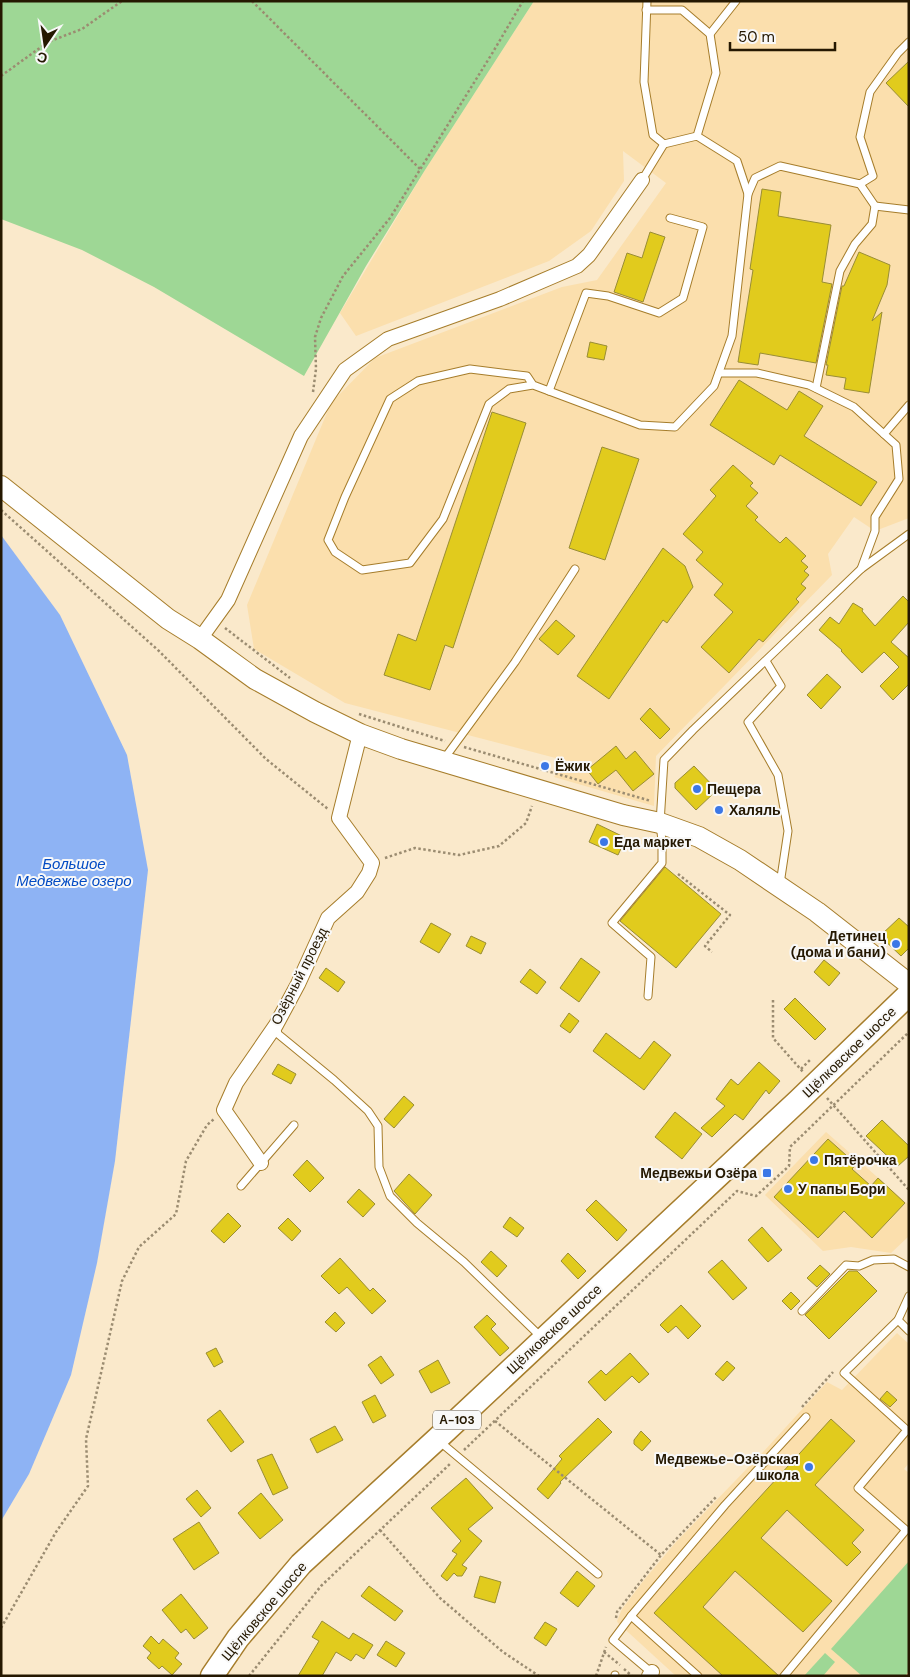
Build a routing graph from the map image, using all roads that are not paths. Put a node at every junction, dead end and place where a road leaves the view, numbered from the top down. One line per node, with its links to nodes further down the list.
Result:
1 (646, 1): 3 (lane)
2 (736, 1): 4 (lane)
3 (646, 10): 4 (lane); 7 (lane)
4 (710, 34): 6 (lane)
5 (909, 42): 9 (lane)
6 (697, 136): 7 (lane); 10 (lane)
7 (664, 144): 8 (lane)
8 (642, 180): 24 (street)
9 (860, 184): 10 (lane); 11 (lane)
10 (748, 194): 14 (lane)
11 (875, 206): 12 (lane); 16 (lane)
12 (909, 210)
13 (670, 218): 17 (lane)
14 (719, 373): 16 (lane); 17 (lane)
15 (533, 385): 15 (lane); 17 (lane)
16 (816, 388): 19 (lane)
17 (549, 391)
18 (909, 405): 19 (lane)
19 (884, 434): 23 (lane)
20 (1, 486): 24 (main road)
21 (909, 534): 23 (lane)
22 (575, 569): 27 (lane)
23 (861, 569): 25 (lane)
24 (200, 639): 26 (main road)
25 (766, 661): 28 (lane); 29 (lane)
26 (360, 734): 27 (main road); 33 (street, Озёрный проезд)
27 (443, 761): 28 (main road)
28 (660, 823): 29 (main road); 32 (lane)
29 (780, 887): 30 (main road)
30 (909, 984)
31 (909, 994): 42 (main road, Щёлковское шоссе / А-103)
32 (648, 996)
33 (276, 1025): 35 (street, Озёрный проезд); 42 (lane)
34 (294, 1126): 35 (lane)
35 (261, 1163): 36 (lane)
36 (241, 1186)
37 (909, 1267): 39 (lane)
38 (909, 1296): 40 (lane)
39 (802, 1311)
40 (898, 1320): 41 (lane); 50 (lane)
41 (909, 1331)
42 (543, 1340): 44 (main road, Щёлковское шоссе / А-103)
43 (806, 1417): 46 (lane)
44 (436, 1439): 45 (lane); 48 (main road, Щёлковское шоссе / А-103)
45 (598, 1574)
46 (631, 1616): 47 (lane); 49 (lane)
47 (653, 1675)
48 (212, 1676)
49 (698, 1676)
50 (784, 1676)

